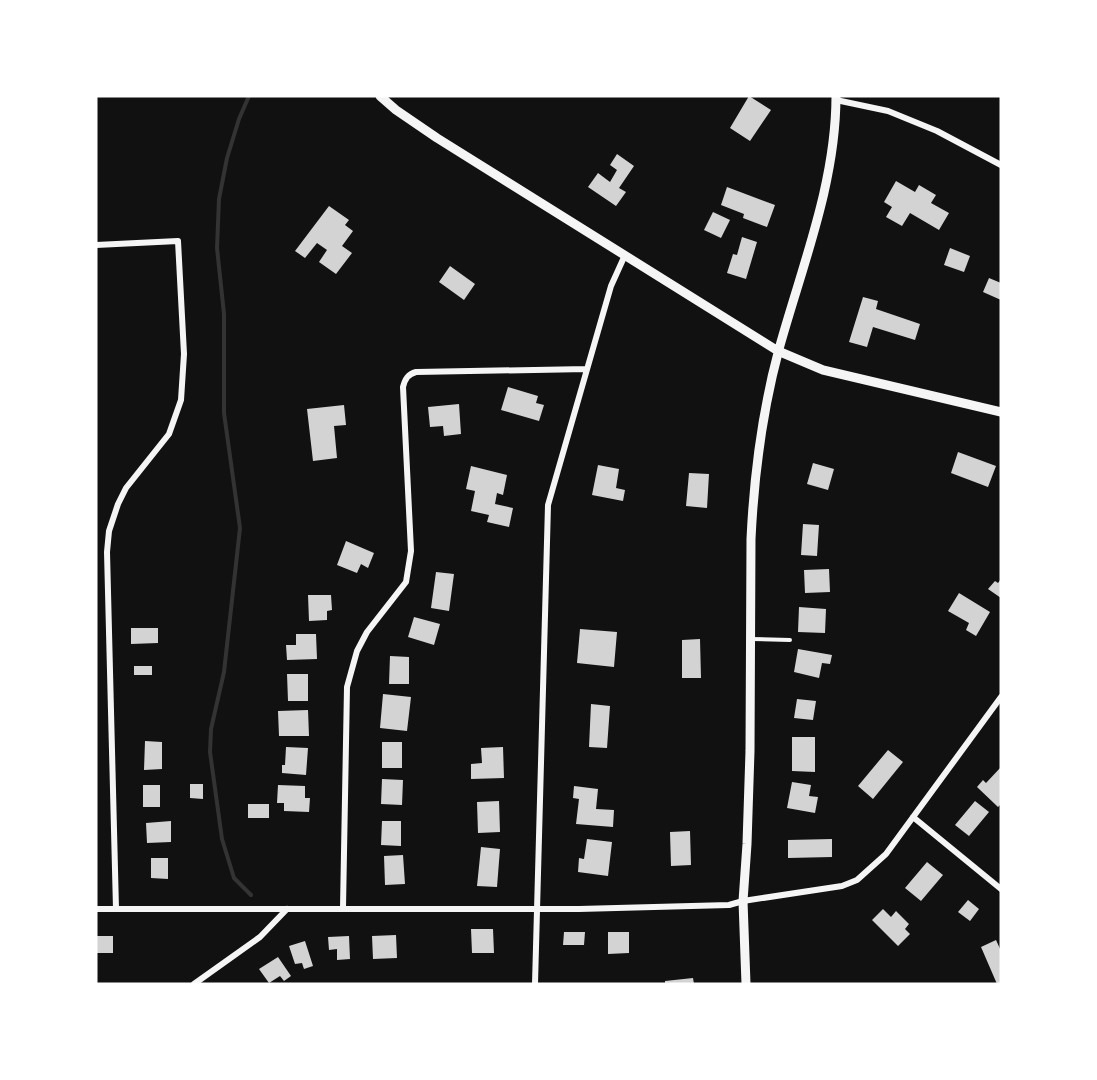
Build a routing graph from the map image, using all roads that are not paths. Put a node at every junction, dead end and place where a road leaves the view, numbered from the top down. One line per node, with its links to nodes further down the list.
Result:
1 (380, 96): 5 (street)
2 (836, 98): 3 (street); 6 (street)
3 (1001, 165)
4 (96, 245): 18 (street)
5 (625, 255): 6 (street); 7 (street)
6 (778, 351): 8 (street); 9 (street)
7 (587, 369): 15 (street); 16 (street)
8 (1001, 412)
9 (750, 639): 10 (lane); 14 (street)
10 (790, 640)
11 (1001, 697): 12 (street)
12 (913, 817): 13 (street); 14 (street)
13 (1001, 889)
14 (743, 901): 16 (street); 22 (street)
15 (343, 908): 16 (street); 19 (street)
16 (537, 908): 21 (street)
17 (96, 909): 18 (street)
18 (116, 909): 19 (street)
19 (287, 909): 20 (street)
20 (194, 984)
21 (535, 984)
22 (746, 984)

